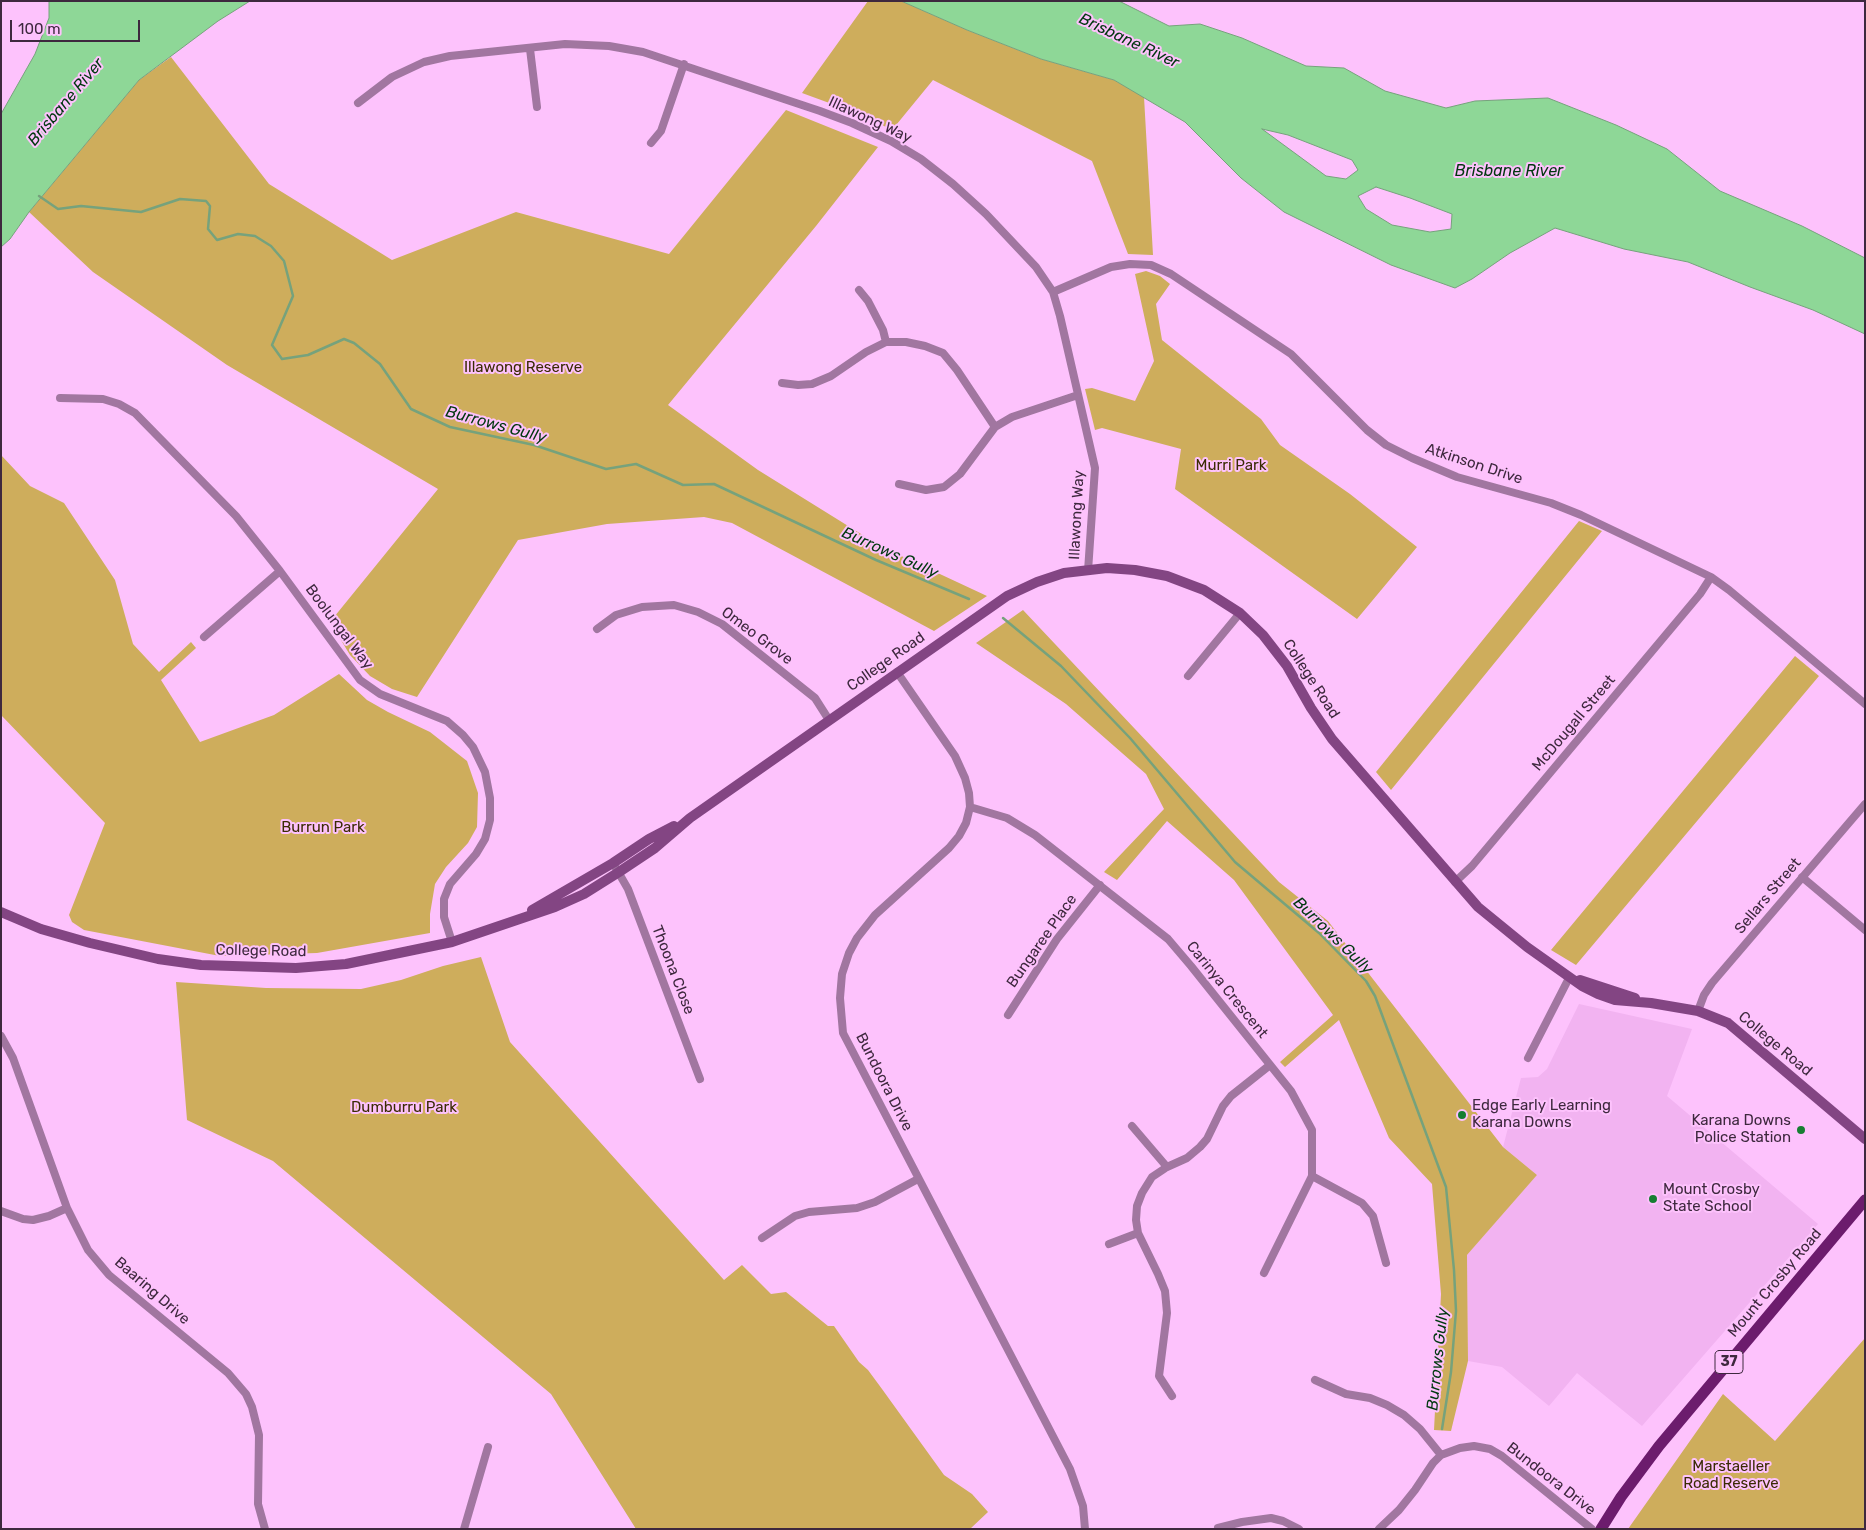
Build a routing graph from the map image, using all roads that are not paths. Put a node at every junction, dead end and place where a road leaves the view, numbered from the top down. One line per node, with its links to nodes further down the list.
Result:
1 (530, 49): 2 (street, Illawong Way); 3 (street, Illawong Way); 4 (street)
2 (684, 64): 5 (street); 7 (street, Illawong Way)
3 (358, 103)
4 (537, 107)
5 (651, 143)
6 (859, 290): 8 (street)
7 (1053, 292): 10 (street, Illawong Way); 16 (street, Atkinson Drive)
8 (886, 342): 9 (street); 12 (street)
9 (782, 383)
10 (1078, 395): 12 (street); 15 (street, Illawong Way)
11 (60, 398): 14 (street, Boolungal Way)
12 (995, 427): 13 (street)
13 (899, 484)
14 (280, 571): 19 (street); 32 (street, Boolungal Way)
15 (1088, 571): 17 (main road, College Road); 20 (main road, College Road)
16 (1711, 577): 22 (street, Atkinson Drive); 28 (street, McDougall Street)
17 (1240, 613): 21 (street); 28 (main road, College Road)
18 (598, 629): 23 (street, Omeo Grove)
19 (204, 636)
20 (897, 672): 23 (main road, College Road); 25 (street, Bundoora Drive)
21 (1188, 676)
22 (1865, 704)
23 (828, 720): 26 (main road, College Road)
24 (1865, 804): 27 (street, Sellars Street)
25 (970, 807): 29 (street, Carinya Crescent); 44 (street, Bundoora Drive)
26 (616, 868): 32 (main road, College Road); 39 (street, Thoona Close)
27 (1802, 877): 31 (street); 34 (street, Sellars Street)
28 (1455, 882): 33 (main road, College Road)
29 (1100, 885): 35 (street, Bungaree Place); 38 (street, Carinya Crescent)
30 (1, 912): 32 (main road, College Road)
31 (1865, 930)
32 (452, 942)
33 (1569, 978): 34 (main road, College Road); 37 (street)
34 (1698, 1011): 41 (main road, College Road)
35 (1008, 1015)
36 (1, 1036): 46 (street, Baaring Drive)
37 (1528, 1058)
38 (1270, 1065): 42 (street); 43 (street, Carinya Crescent)
39 (700, 1079)
40 (1132, 1126): 42 (street)
41 (1865, 1139)
42 (1167, 1167): 48 (street)
43 (1312, 1176): 51 (street); 52 (street, Carinya Crescent)
44 (918, 1179): 49 (street); 61 (street, Bundoora Drive)
45 (1865, 1200): 66 (main road, Mount Crosby Road / 37)
46 (67, 1208): 47 (street); 59 (street, Baaring Drive)
47 (1, 1211)
48 (1138, 1233): 50 (street); 54 (street)
49 (762, 1238)
50 (1109, 1244)
51 (1386, 1263)
52 (1264, 1273)
53 (1315, 1380): 56 (street)
54 (1172, 1396)
55 (488, 1447): 60 (street)
56 (1441, 1455): 57 (street); 65 (street, Bundoora Drive)
57 (1386, 1522): 63 (street); 64 (street)
58 (1218, 1528): 62 (street)
59 (265, 1529)
60 (464, 1529)
61 (1085, 1529)
62 (1299, 1529)
63 (1379, 1529)
64 (1394, 1529)
65 (1592, 1529)
66 (1601, 1529)

